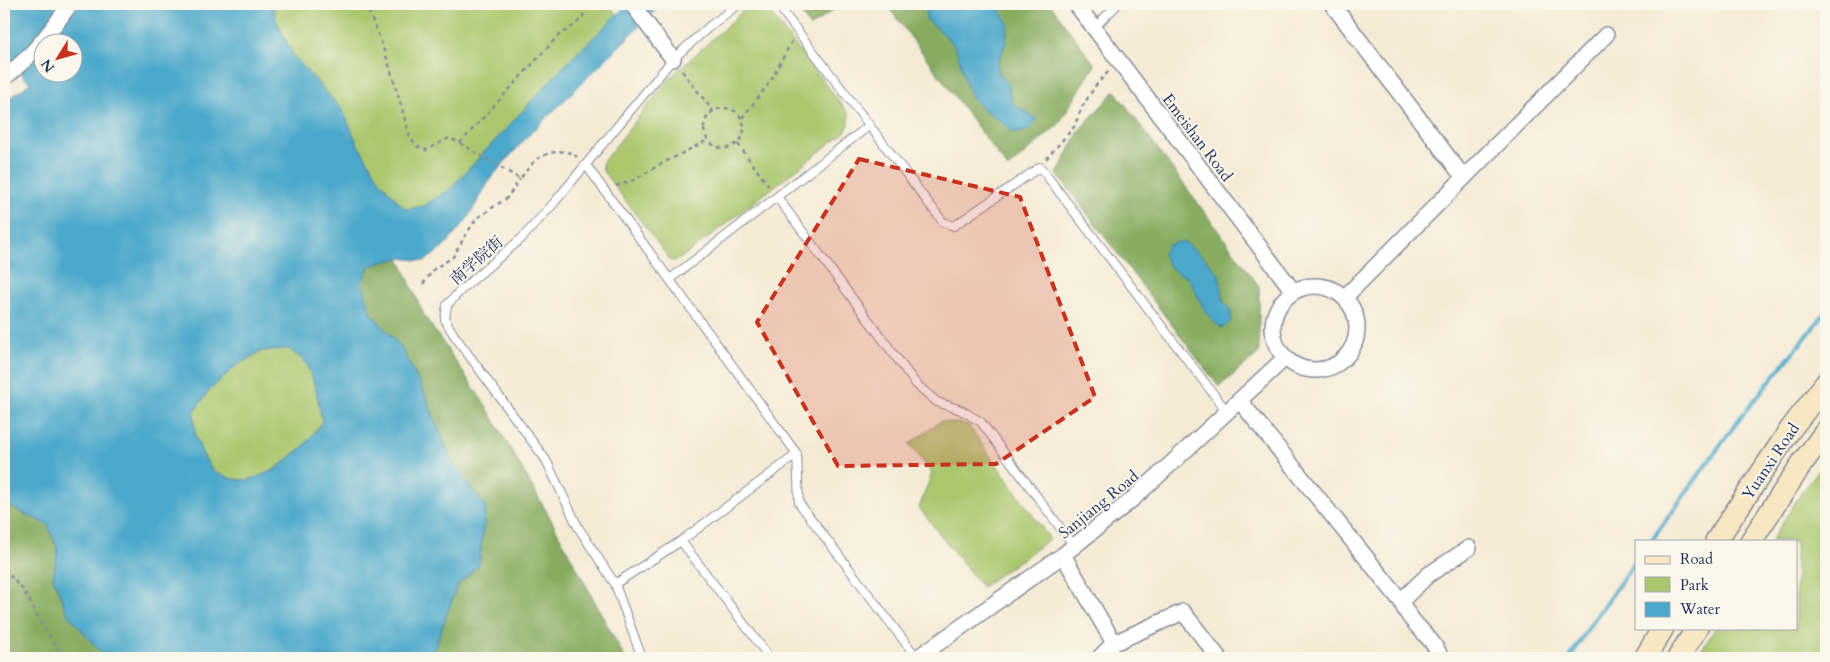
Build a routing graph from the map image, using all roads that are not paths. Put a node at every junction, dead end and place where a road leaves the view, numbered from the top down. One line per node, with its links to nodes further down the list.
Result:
1 (70, 4): 11 (street)
2 (632, 4): 10 (street)
3 (739, 4): 10 (lane, 南学院街)
4 (777, 4): 12 (lane)
5 (1076, 4): 8 (street, Emeishan Road)
6 (1118, 4): 8 (lane)
7 (1332, 4): 14 (street)
8 (1094, 28): 17 (street, Emeishan Road)
9 (1606, 35): 14 (street)
10 (673, 59): 13 (lane, 南学院街)
11 (4, 78)
12 (870, 125): 15 (lane); 22 (lane)
13 (586, 165): 16 (lane); 30 (lane, 南学院街)
14 (1464, 178): 18 (street)
15 (777, 197): 16 (lane); 29 (lane)
16 (670, 279): 24 (lane)
17 (1293, 291): 18 (street); 19 (street)
18 (1345, 297): 19 (street)
19 (1285, 358): 21 (street, Sanjiang Road)
20 (1826, 383): 26 (main road, Yuanxi Road)
21 (1240, 401): 22 (street, Sanjiang Road); 31 (street)
22 (1228, 412): 29 (street, Sanjiang Road)
23 (1826, 431): 27 (main road, Yuanxi Road)
24 (797, 454): 25 (lane); 37 (lane)
25 (681, 540): 30 (lane); 36 (lane)
26 (1717, 540)
27 (1753, 540)
28 (1469, 548): 31 (street)
29 (1069, 550): 34 (street); 37 (street, Sanjiang Road)
30 (615, 584): 35 (lane, 南学院街)
31 (1401, 601): 40 (street)
32 (1662, 630): 41 (main road)
33 (1696, 630): 42 (main road)
34 (1114, 643): 38 (street); 39 (street)
35 (642, 658)
36 (770, 658)
37 (917, 658)
38 (1099, 658)
39 (1219, 658)
40 (1441, 658)
41 (1645, 658)
42 (1678, 658)

